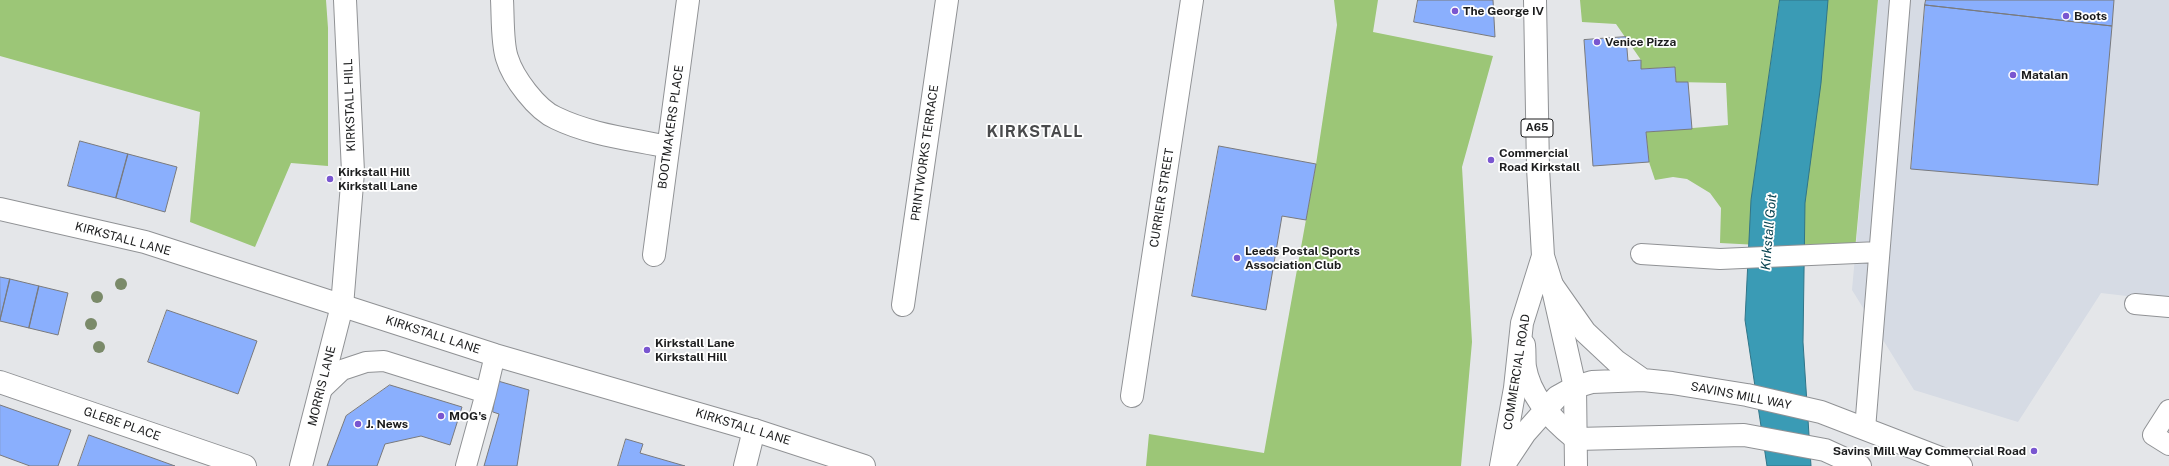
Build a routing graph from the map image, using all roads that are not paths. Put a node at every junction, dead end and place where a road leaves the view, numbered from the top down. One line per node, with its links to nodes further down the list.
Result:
1 (345, 0): 17 (street, KIRKSTALL HILL)
2 (502, 0): 8 (street)
3 (688, 0): 8 (street, BOOTMAKERS PLACE)
4 (947, 0): 16 (street, PRINTWORKS TERRACE)
5 (1192, 0): 26 (street, CURRIER STREET)
6 (1535, 0): 13 (street, COMMERCIAL ROAD / A65)
7 (1900, 0): 10 (lane)
8 (668, 147): 12 (street, BOOTMAKERS PLACE)
9 (0, 209): 17 (street, KIRKSTALL LANE)
10 (1879, 252): 11 (lane); 29 (lane)
11 (1641, 254)
12 (654, 255)
13 (1543, 256): 14 (street, COMMERCIAL ROAD / A65); 19 (street, COMMERCIAL ROAD / A65)
14 (1552, 285): 21 (street); 23 (street, COMMERCIAL ROAD / A65)
15 (2135, 304): 18 (lane)
16 (903, 305)
17 (342, 306): 20 (street, KIRKSTALL LANE); 24 (street, MORRIS LANE)
18 (2169, 307)
19 (1522, 323): 27 (street); 38 (street, COMMERCIAL ROAD / A65)
20 (495, 355): 25 (lane); 30 (street, KIRKSTALL LANE)
21 (1643, 380): 23 (street, SAVINS MILL WAY); 29 (street, SAVINS MILL WAY)
22 (0, 382): 33 (street, GLEBE PLACE)
23 (1576, 387): 27 (street, SAVINS MILL WAY); 32 (street, COMMERCIAL ROAD / A65)
24 (322, 388): 25 (lane); 34 (street, MORRIS LANE)
25 (486, 393): 35 (lane)
26 (1132, 396)
27 (1545, 410): 32 (street); 38 (street, SAVINS MILL WAY)
28 (2169, 410): 31 (lane)
29 (1865, 428): 40 (street, SAVINS MILL WAY)
30 (754, 430): 36 (street); 37 (street, KIRKSTALL LANE)
31 (2169, 445)
32 (1581, 451): 39 (street)
33 (245, 466)
34 (301, 466)
35 (466, 466)
36 (744, 466)
37 (864, 466)
38 (1502, 466)
39 (1860, 466)
40 (1961, 466)

